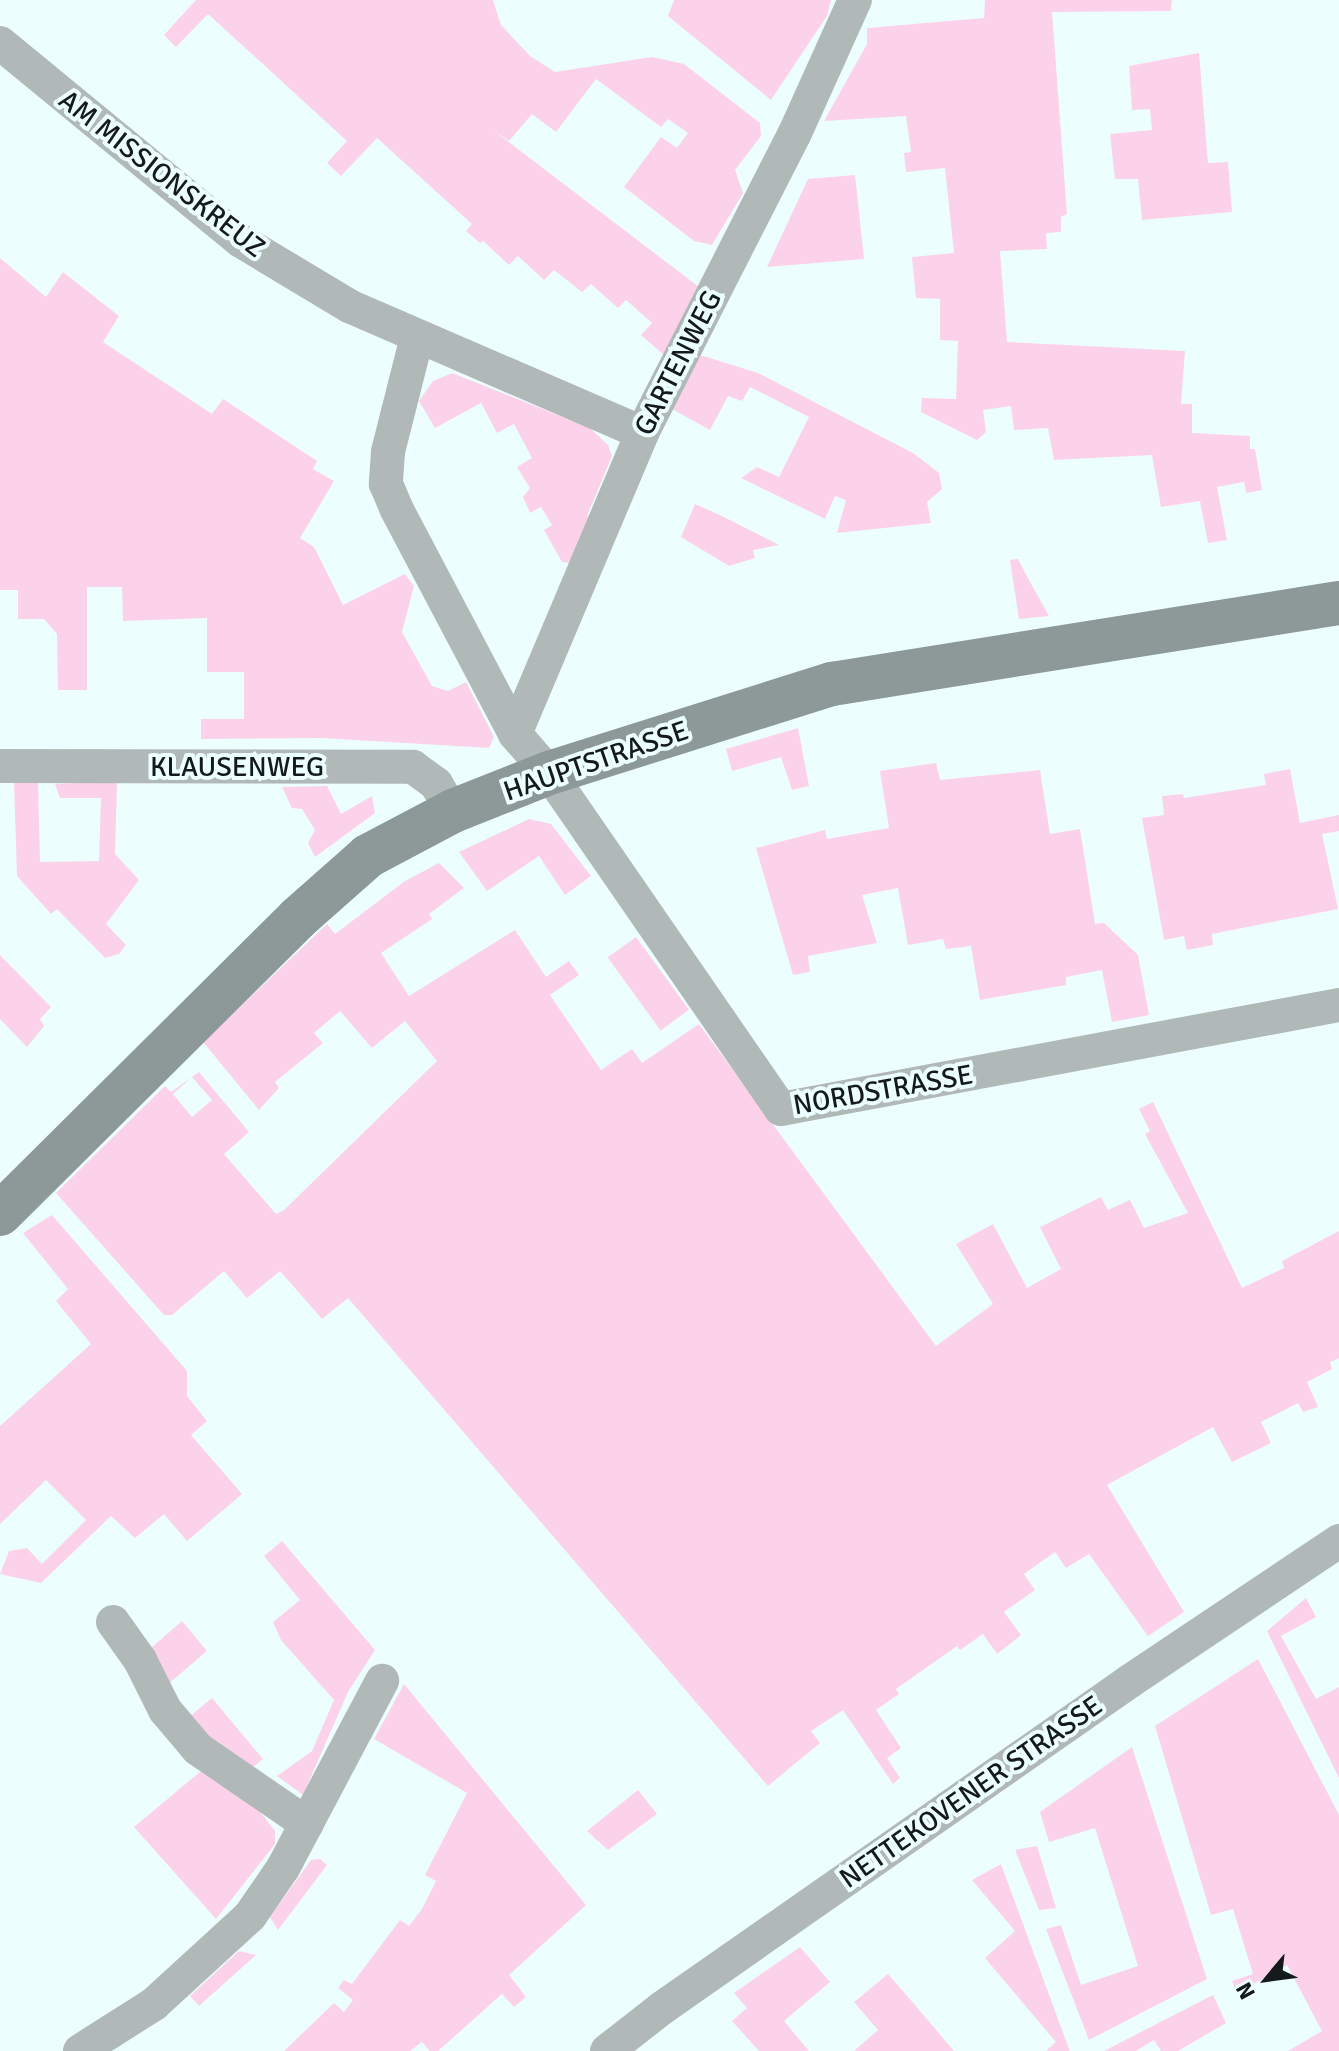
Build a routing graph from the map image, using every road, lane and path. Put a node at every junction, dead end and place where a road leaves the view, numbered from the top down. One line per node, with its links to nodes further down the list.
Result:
1 (855, 0): 4 (street, GARTENWEG)
2 (0, 43): 3 (street, AM MISSIONSKREUZ)
3 (417, 337): 4 (street, AM MISSIONSKREUZ); 6 (street)
4 (642, 433): 6 (street, GARTENWEG)
5 (1339, 603): 8 (main road, HAUPTSTRASSE)
6 (515, 734): 8 (street)
7 (0, 766): 9 (street, KLAUSENWEG)
8 (549, 773): 9 (main road, HAUPTSTRASSE); 10 (street, NORDSTRASSE)
9 (453, 811): 11 (main road, HAUPTSTRASSE)
10 (1339, 1005)
11 (0, 1214)
12 (1339, 1541): 17 (street, NETTEKOVENER STRASSE)
13 (113, 1622): 15 (street)
14 (382, 1681): 15 (street)
15 (307, 1824): 16 (street)
16 (80, 2051)
17 (607, 2051)

